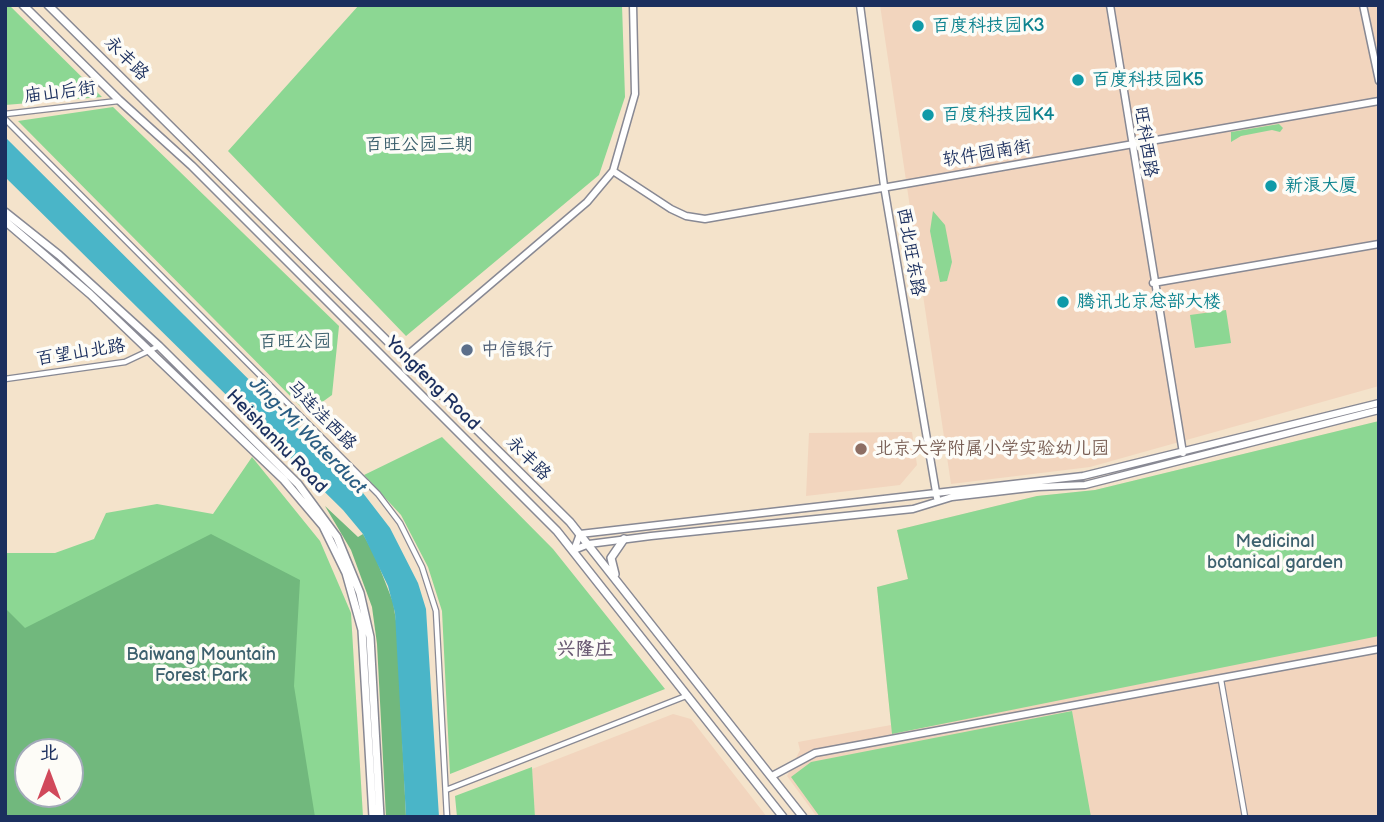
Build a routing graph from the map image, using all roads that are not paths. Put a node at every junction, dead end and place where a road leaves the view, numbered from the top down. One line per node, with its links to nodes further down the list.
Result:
1 (23, 5): 8 (main road, Yongfeng Road)
2 (48, 5): 12 (main road, 永丰路)
3 (633, 5): 14 (street)
4 (860, 5): 17 (street, 西北旺东路)
5 (1110, 5): 11 (street, 旺科西路)
6 (1363, 5): 7 (street)
7 (1379, 81)
8 (119, 100): 10 (street, 庙山后街); 13 (main road, Yongfeng Road)
9 (1379, 101): 11 (street, 软件园南街)
10 (5, 116): 40 (street, 马连洼西路)
11 (1131, 144): 17 (street, 软件园南街); 21 (street, 旺科西路)
12 (204, 158): 13 (main road); 15 (main road, 永丰路)
13 (194, 169): 16 (main road, Yongfeng Road)
14 (613, 171): 17 (street, 软件园南街); 24 (street)
15 (218, 173): 16 (main road); 24 (main road, 永丰路)
16 (207, 182): 34 (main road, Yongfeng Road)
17 (884, 186): 29 (street, 西北旺东路)
18 (5, 212): 22 (main road, Heishanhu Road)
19 (5, 221): 23 (main road, Heishanhu Road)
20 (1379, 244): 21 (street)
21 (1153, 283): 28 (street, 旺科西路)
22 (159, 346): 23 (street, 百望山北路); 42 (main road, Heishanhu Road)
23 (151, 352): 25 (street, 百望山北路); 41 (main road, Heishanhu Road)
24 (404, 358): 31 (main road, 永丰路)
25 (5, 379)
26 (1379, 402): 28 (street)
27 (1379, 410): 30 (street)
28 (1183, 453): 29 (street)
29 (936, 494): 30 (street, 西北旺东路); 31 (street)
30 (937, 503): 32 (street)
31 (580, 534): 33 (main road, 永丰路); 34 (street)
32 (624, 539): 33 (street); 35 (main road)
33 (589, 544): 34 (street); 35 (main road, 永丰路)
34 (574, 550): 38 (main road, Yongfeng Road)
35 (617, 581): 39 (main road, 永丰路)
36 (1379, 649): 37 (street)
37 (1221, 680): 39 (street); 46 (street)
38 (687, 696): 40 (street); 44 (main road, Yongfeng Road)
39 (772, 776): 45 (main road, 永丰路)
40 (446, 790): 43 (street, 马连洼西路)
41 (373, 817)
42 (380, 817)
43 (447, 817)
44 (783, 817)
45 (803, 817)
46 (1245, 817)

